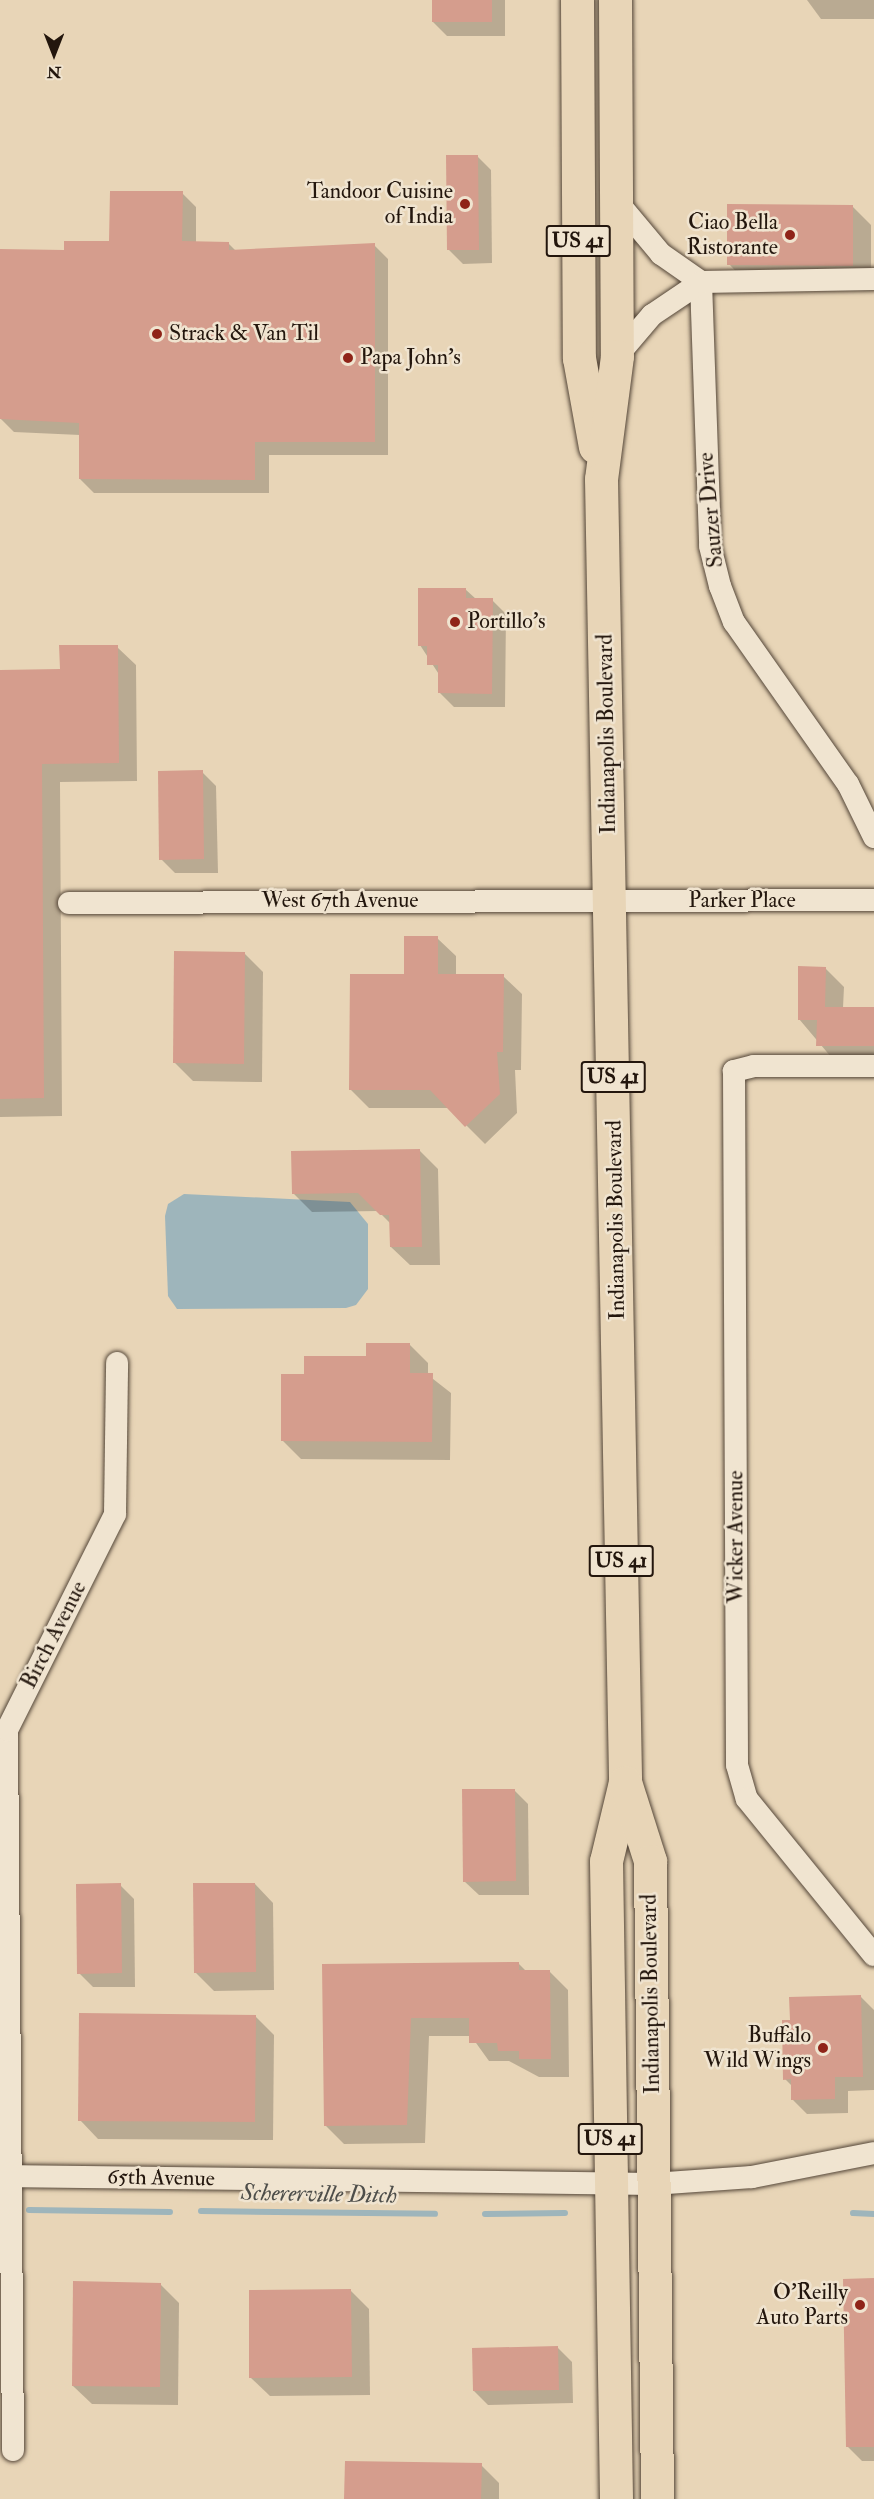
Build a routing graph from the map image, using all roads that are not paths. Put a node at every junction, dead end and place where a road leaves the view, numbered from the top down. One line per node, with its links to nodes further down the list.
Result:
1 (577, 0): 7 (highway, Indianapolis Boulevard / US 41)
2 (615, 0): 3 (highway, Indianapolis Boulevard / US 41)
3 (615, 199): 5 (street); 6 (highway, Indianapolis Boulevard / US 41)
4 (874, 279): 5 (street)
5 (700, 282): 6 (street); 8 (street, Sauzer Drive)
6 (617, 356): 7 (highway, Indianapolis Boulevard / US 41)
7 (602, 479): 10 (highway, Indianapolis Boulevard / US 41)
8 (874, 837)
9 (874, 900): 10 (street, Parker Place)
10 (611, 902): 11 (street, West 67th Avenue); 14 (highway, Indianapolis Boulevard / US 41)
11 (69, 903)
12 (874, 1066): 15 (street, Wicker Avenue)
13 (117, 1363): 17 (street, Birch Avenue)
14 (625, 1782): 18 (highway, Indianapolis Boulevard / US 41); 19 (highway, Indianapolis Boulevard / US 41)
15 (874, 1955)
16 (874, 2153): 18 (street, 65th Avenue)
17 (7, 2176): 19 (street, 65th Avenue); 20 (street, Birch Avenue)
18 (653, 2184): 19 (street, 65th Avenue); 22 (highway, Indianapolis Boulevard / US 41)
19 (611, 2185): 21 (highway, Indianapolis Boulevard / US 41)
20 (13, 2450)
21 (616, 2499)
22 (657, 2499)

